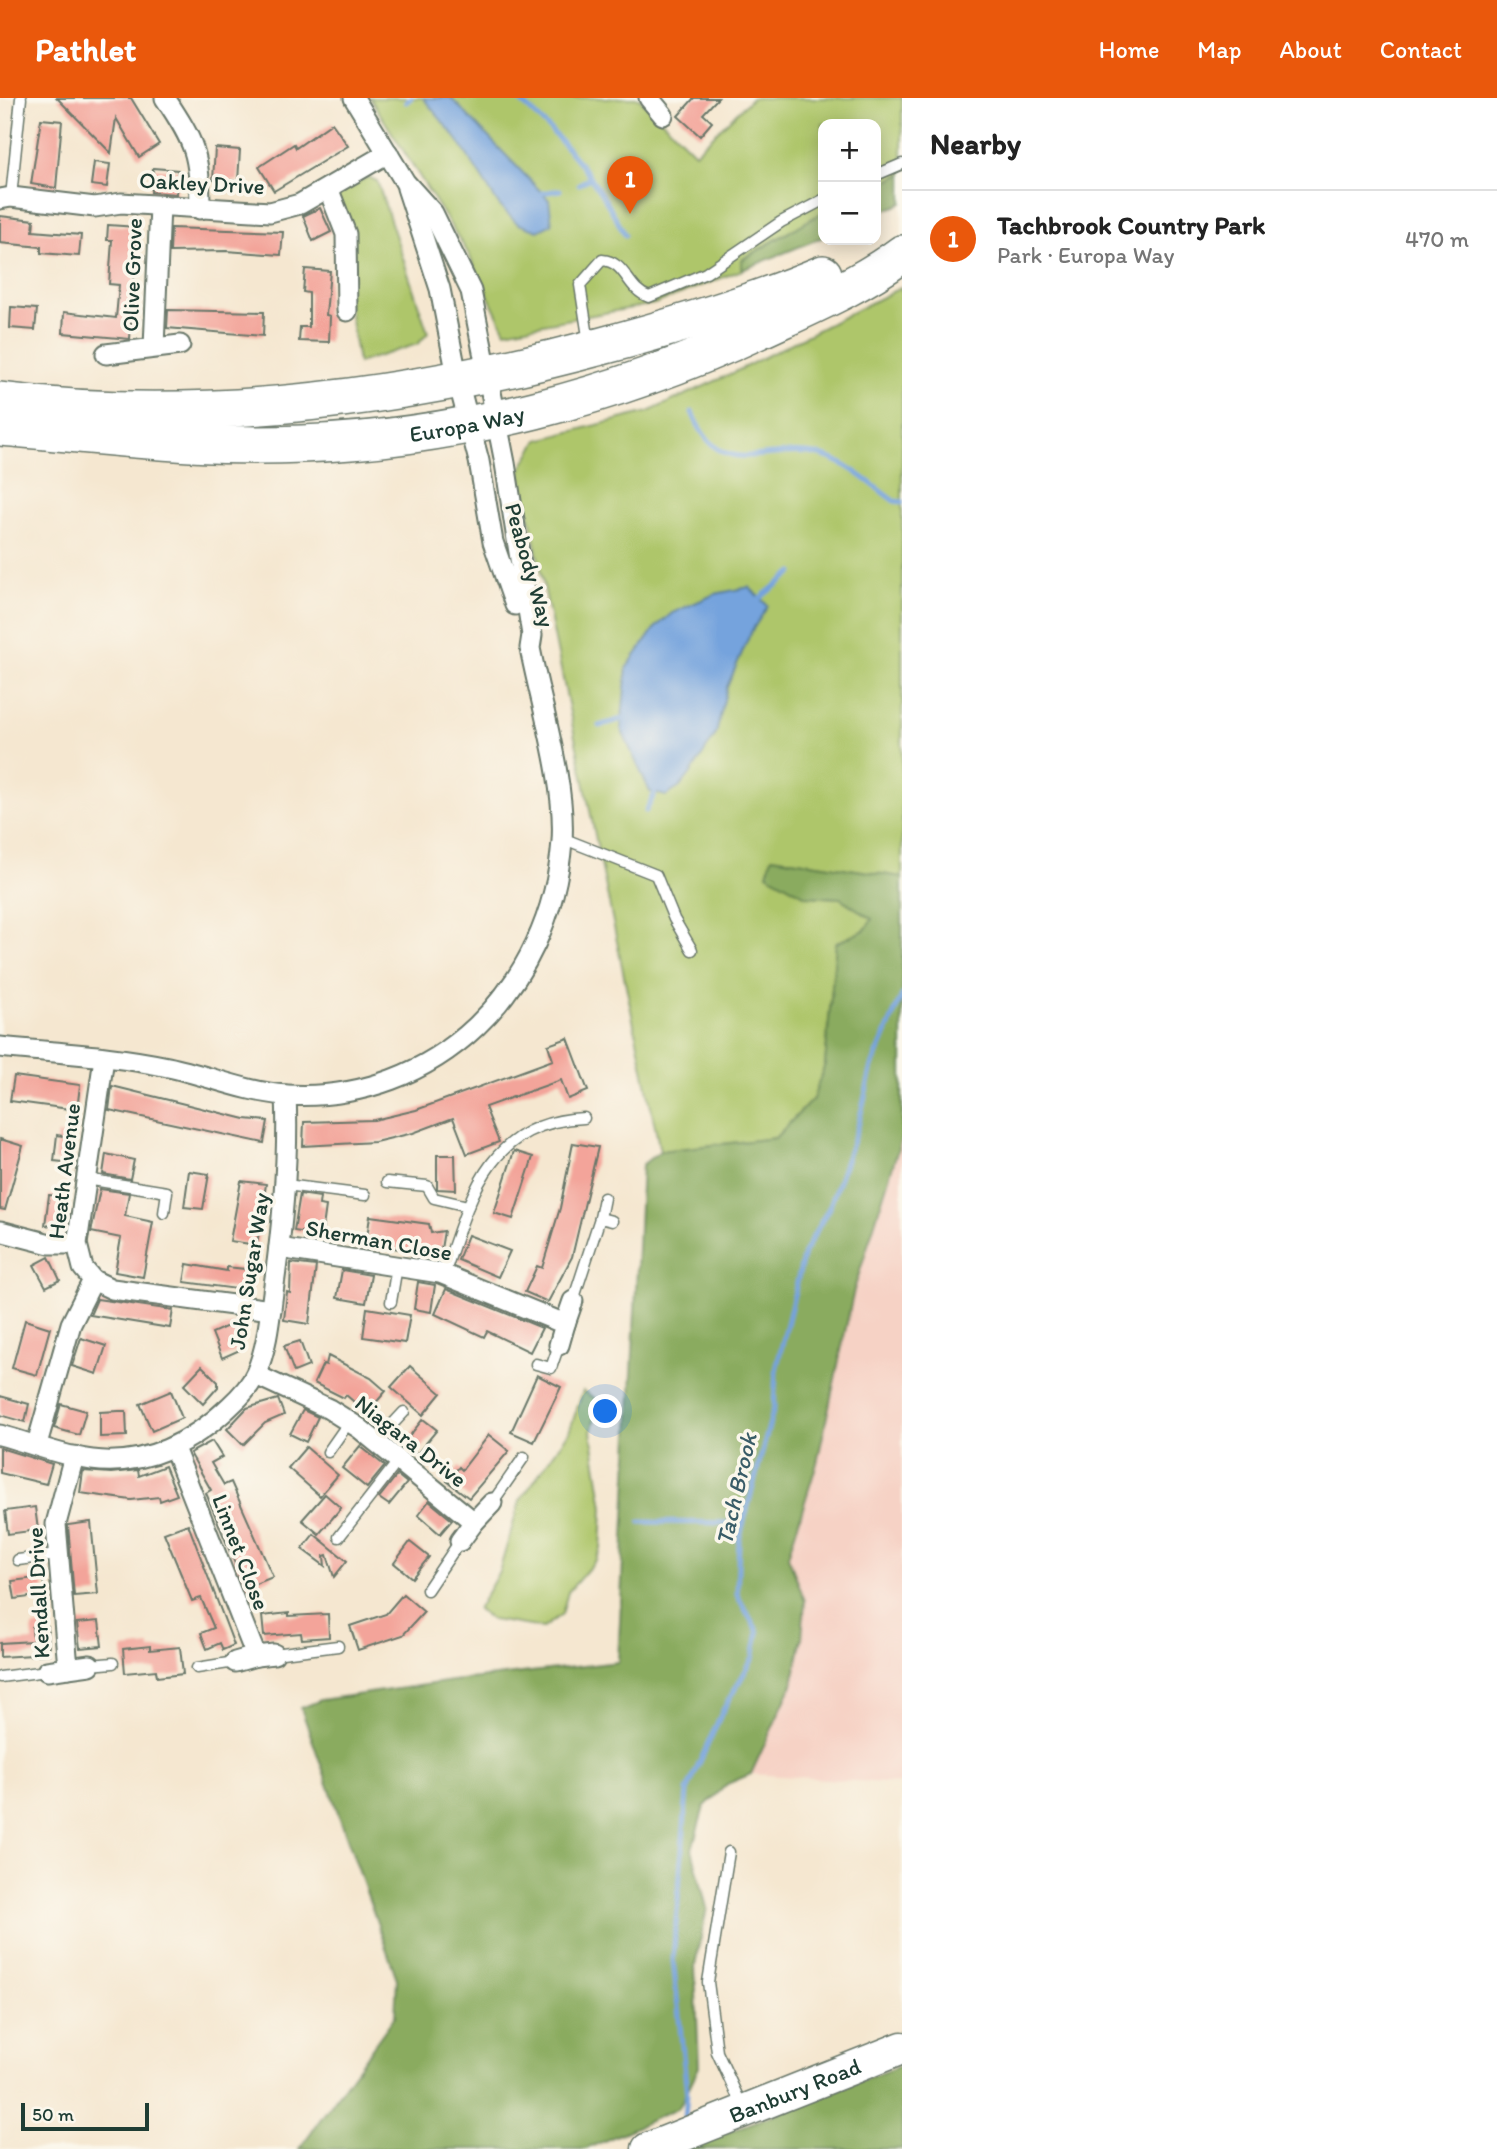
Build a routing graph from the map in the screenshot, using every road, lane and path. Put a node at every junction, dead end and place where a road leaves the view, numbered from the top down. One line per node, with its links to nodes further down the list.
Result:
1 (21, 98): 11 (lane)
2 (165, 98): 14 (street)
3 (354, 98): 6 (street, Peabody Way)
4 (649, 98): 5 (street)
5 (663, 115)
6 (388, 153): 9 (street, Peabody Way); 10 (street, Oakley Drive)
7 (902, 164): 8 (lane)
8 (881, 173)
9 (405, 182): 22 (street, Peabody Way); 22 (street, Peabody Way)
10 (328, 188): 14 (street, Oakley Drive); 17 (street)
11 (6, 198): 13 (street, Oakley Drive)
12 (818, 203): 20 (lane)
13 (160, 206): 14 (street, Oakley Drive); 19 (street, Olive Grove)
14 (200, 209)
15 (902, 243): 20 (highway, Europa Way)
16 (902, 254): 22 (highway, Europa Way)
17 (347, 311)
18 (180, 345): 19 (street, Olive Grove)
19 (154, 346): 21 (street, Olive Grove)
20 (590, 349): 22 (highway, Europa Way)
21 (106, 354)
22 (478, 400): 23 (highway, Europa Way); 24 (highway, Europa Way); 25 (street, Peabody Way); 25 (street, Peabody Way)
23 (0, 401)
24 (0, 427)
25 (530, 648): 26 (street)
26 (562, 838): 27 (lane); 30 (street)
27 (692, 950)
28 (0, 1047): 29 (street)
29 (104, 1058): 30 (street); 32 (street, Heath Avenue)
30 (286, 1095): 34 (street, John Sugar Way)
31 (584, 1118): 37 (lane)
32 (86, 1179): 38 (lane); 42 (street, Heath Avenue)
33 (387, 1182): 37 (lane)
34 (286, 1185): 35 (lane); 43 (street, John Sugar Way)
35 (365, 1195)
36 (604, 1198): 39 (lane)
37 (468, 1206): 45 (lane)
38 (164, 1213)
39 (600, 1218): 40 (lane); 47 (lane)
40 (612, 1221)
41 (0, 1231): 42 (street)
42 (77, 1244): 46 (street, Heath Avenue)
43 (279, 1248): 44 (street, Sherman Close); 49 (street, John Sugar Way)
44 (397, 1266): 45 (street, Sherman Close); 48 (lane)
45 (444, 1275): 50 (street, Sherman Close)
46 (93, 1280): 49 (street); 58 (street)
47 (573, 1301): 50 (street)
48 (391, 1302)
49 (271, 1310): 53 (street, John Sugar Way)
50 (565, 1324): 51 (street)
51 (559, 1345): 52 (lane)
52 (536, 1364)
53 (256, 1375): 55 (street, Niagara Drive); 59 (street, John Sugar Way)
54 (404, 1412): 57 (lane)
55 (349, 1422): 57 (street, Niagara Drive); 60 (lane)
56 (0, 1435): 58 (street, John Sugar Way)
57 (376, 1443): 63 (street, Niagara Drive)
58 (37, 1444): 61 (street, John Sugar Way)
59 (174, 1448): 61 (street, John Sugar Way); 72 (street, Linnet Close)
60 (328, 1452)
61 (74, 1456): 68 (street, Kendall Drive)
62 (524, 1457): 64 (lane)
63 (398, 1460): 65 (street, Niagara Drive); 66 (lane)
64 (492, 1503): 65 (street)
65 (474, 1522): 67 (street)
66 (339, 1537)
67 (460, 1541): 70 (lane)
68 (57, 1555): 69 (lane); 76 (street, Kendall Drive)
69 (19, 1560)
70 (427, 1590)
71 (338, 1646): 72 (lane)
72 (265, 1655): 73 (street)
73 (235, 1662): 77 (lane)
74 (113, 1663): 75 (lane)
75 (90, 1665): 76 (street)
76 (68, 1668): 78 (street, Kendall Drive)
77 (197, 1668)
78 (47, 1671): 79 (lane)
79 (0, 1676)
80 (729, 1852): 82 (lane)
81 (902, 2049): 82 (main road, Banbury Road)
82 (744, 2110): 83 (main road, Banbury Road)
83 (648, 2149)

